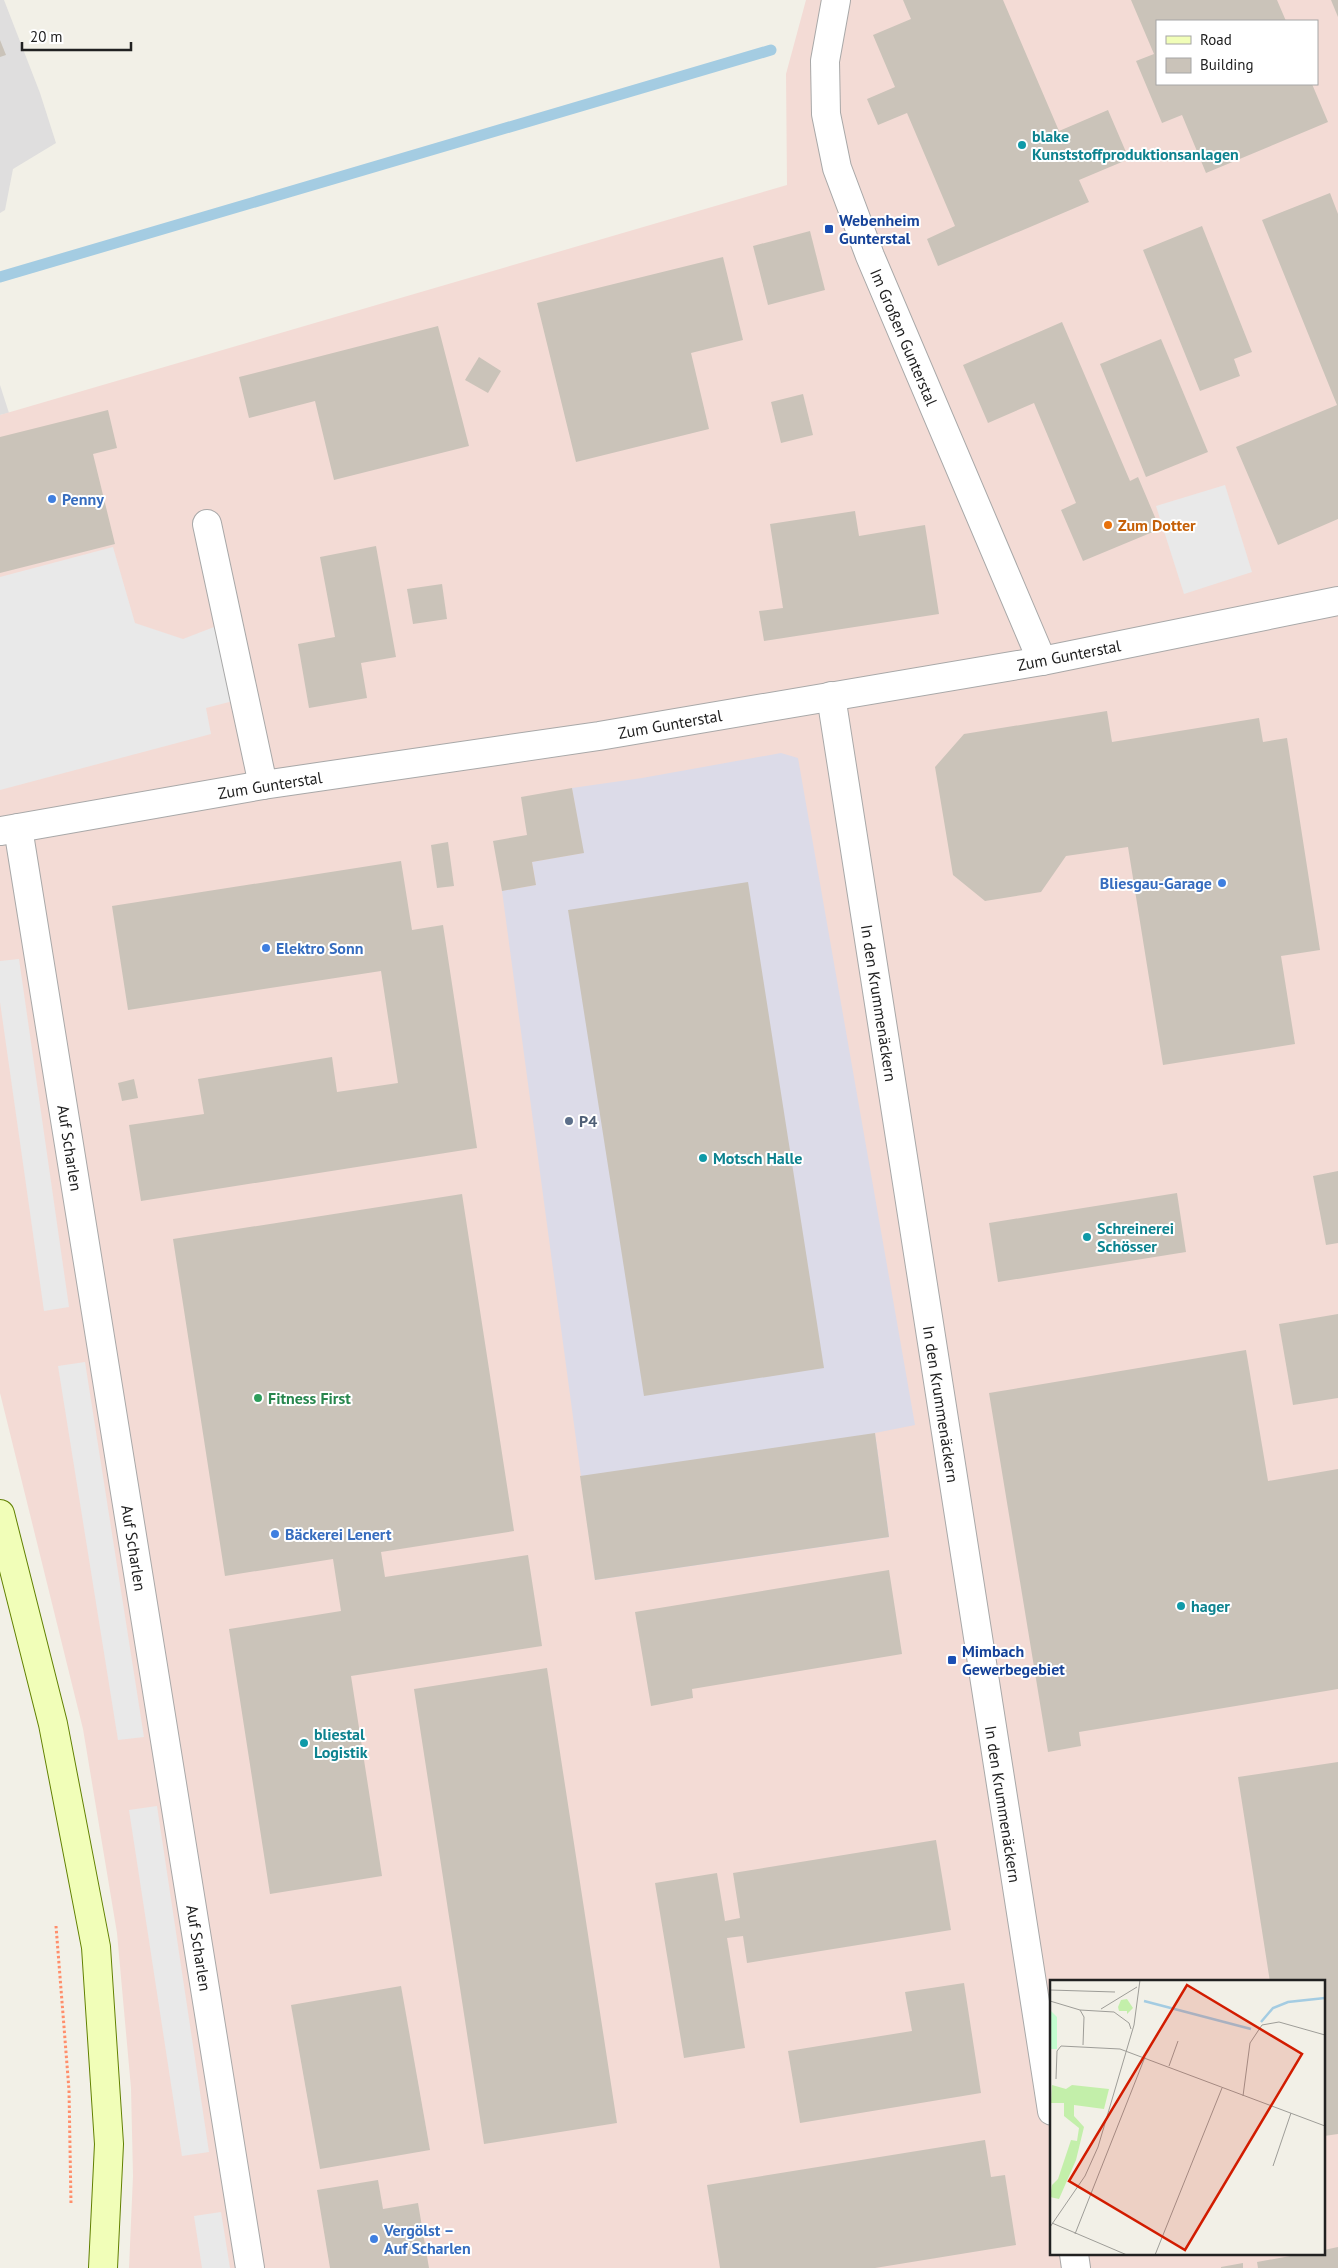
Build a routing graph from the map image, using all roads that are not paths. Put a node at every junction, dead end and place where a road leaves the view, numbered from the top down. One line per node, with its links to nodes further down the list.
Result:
1 (836, 0): 4 (street, Im Großen Gunterstal)
2 (207, 524): 6 (street)
3 (1338, 601): 4 (street, Zum Gunterstal)
4 (1042, 661): 5 (street, Zum Gunterstal)
5 (831, 696): 6 (street, Zum Gunterstal); 9 (street, In den Krummenäckern)
6 (263, 785): 7 (street, Zum Gunterstal)
7 (9, 830): 11 (street, Auf Scharlen)
8 (0, 1514): 10 (main road)
9 (1050, 2098)
10 (103, 2268)
11 (250, 2268)

